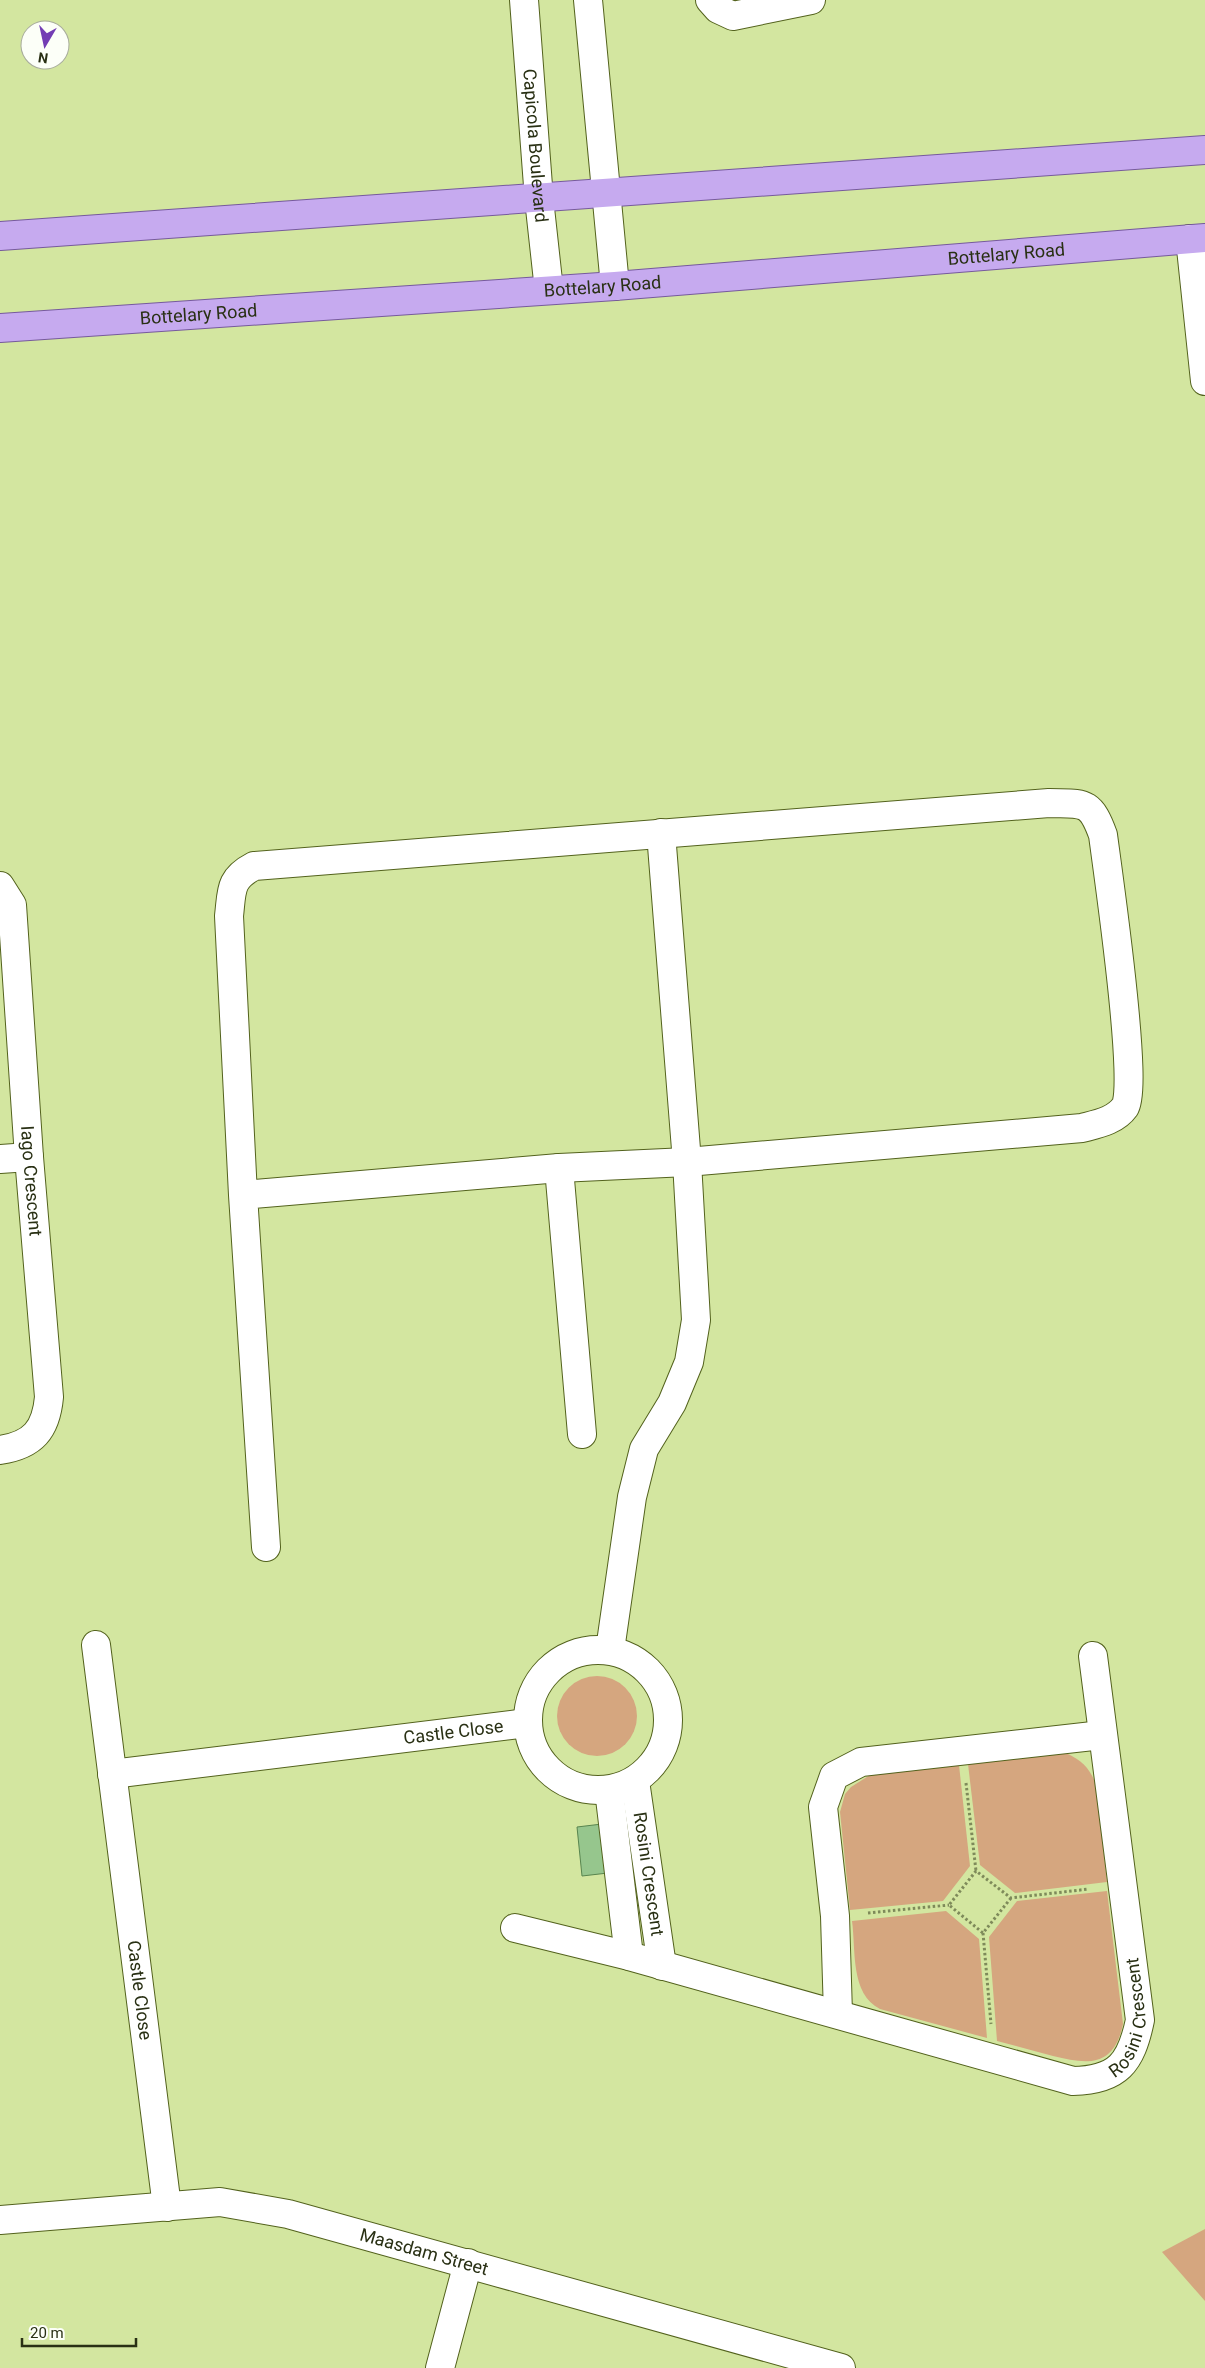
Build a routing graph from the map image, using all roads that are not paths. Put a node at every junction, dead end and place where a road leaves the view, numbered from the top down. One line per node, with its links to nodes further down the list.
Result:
1 (524, 0): 7 (street, Capicola Boulevard)
2 (588, 0): 6 (street)
3 (710, 0): 4 (street)
4 (811, 0)
5 (1205, 150): 6 (main road)
6 (608, 193): 7 (main road); 10 (street)
7 (539, 199): 8 (main road); 11 (street, Capicola Boulevard)
8 (0, 236)
9 (1197, 238): 10 (main road, Bottelary Road); 13 (street)
10 (615, 286): 11 (main road, Bottelary Road)
11 (549, 290): 12 (main road, Bottelary Road)
12 (0, 328)
13 (1205, 380)
14 (661, 833): 18 (street); 18 (street); 20 (street)
15 (0, 886): 16 (street, Iago Crescent)
16 (29, 1157): 17 (street); 22 (street, Iago Crescent)
17 (0, 1159)
18 (687, 1162): 19 (street); 25 (street)
19 (559, 1168): 20 (street); 21 (street)
20 (243, 1196): 23 (street)
21 (582, 1434)
22 (0, 1450)
23 (266, 1547)
24 (96, 1645): 29 (street, Castle Close)
25 (610, 1650): 27 (street); 30 (street)
26 (1093, 1656): 28 (street, Rosini Crescent)
27 (526, 1723): 29 (street, Castle Close); 31 (street)
28 (1102, 1735): 35 (street); 35 (street, Rosini Crescent)
29 (112, 1774): 36 (street, Castle Close)
30 (634, 1781): 31 (street); 34 (street, Rosini Crescent)
31 (609, 1790): 33 (street, Rosini Crescent)
32 (515, 1928): 33 (street, Rosini Crescent)
33 (629, 1956): 34 (street, Rosini Crescent)
34 (662, 1966): 35 (street, Rosini Crescent)
35 (838, 2014)
36 (167, 2207): 37 (street, Maasdam Street); 38 (street, Maasdam Street)
37 (0, 2220)
38 (468, 2263): 39 (street); 40 (street, Maasdam Street)
39 (440, 2368)
40 (841, 2368)

